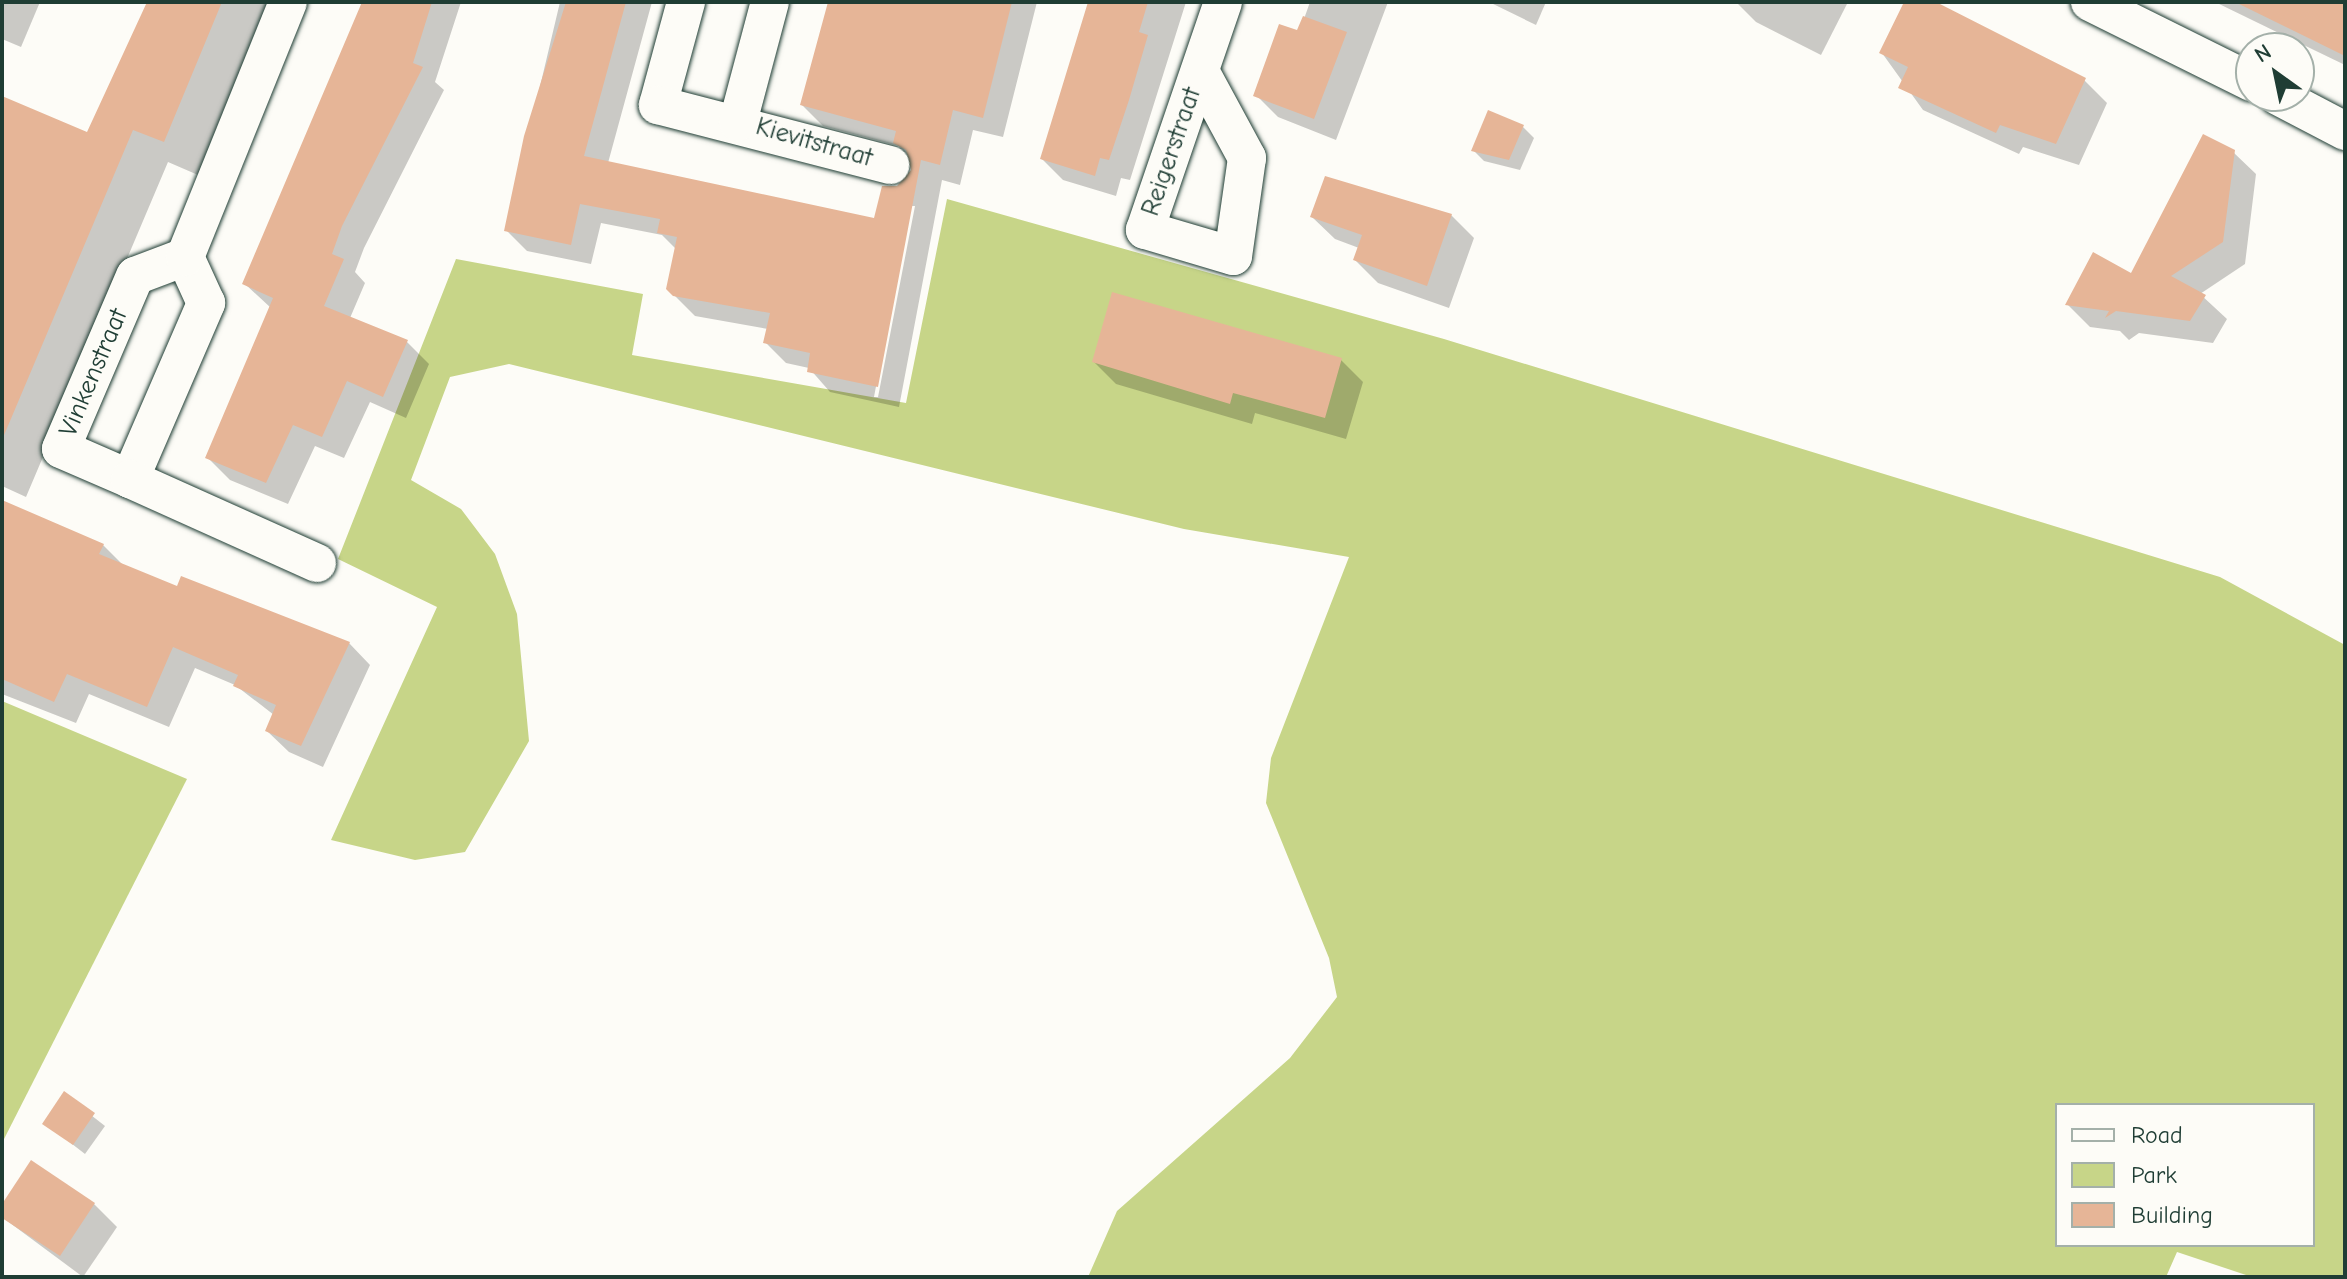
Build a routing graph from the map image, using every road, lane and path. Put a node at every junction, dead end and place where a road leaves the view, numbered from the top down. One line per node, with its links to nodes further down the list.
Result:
1 (288, 2): 12 (street)
2 (686, 2): 9 (street, Kievitstraat)
3 (770, 2): 9 (street, Kievitstraat)
4 (1223, 2): 6 (street, Reigerstraat)
5 (2090, 2): 7 (street)
6 (1200, 71)
7 (2235, 74)
8 (2309, 112): 10 (street)
9 (738, 122): 11 (street, Kievitstraat)
10 (2345, 131)
11 (890, 165)
12 (185, 257): 13 (street); 13 (street, Vinkenstraat)
13 (130, 479): 14 (street, Vinkenstraat)
14 (317, 563)

